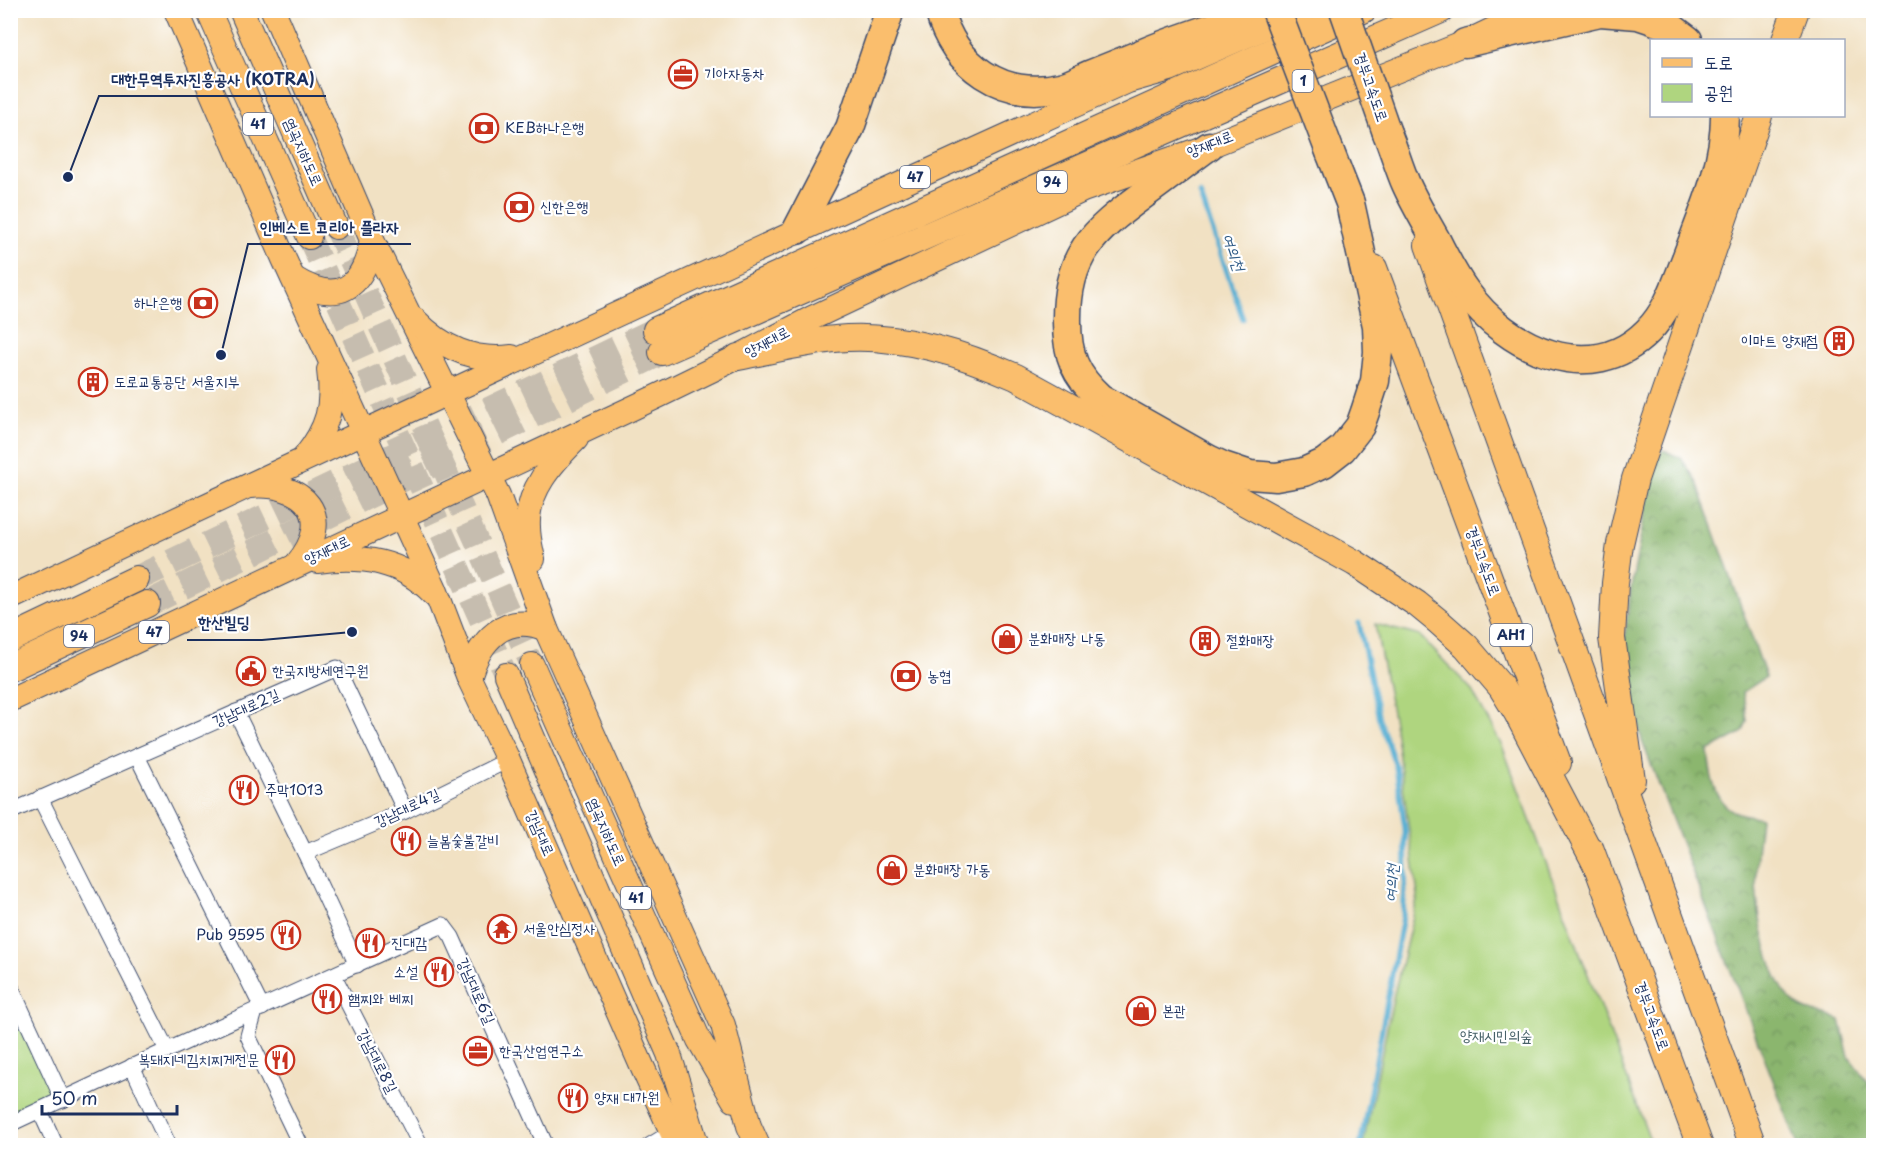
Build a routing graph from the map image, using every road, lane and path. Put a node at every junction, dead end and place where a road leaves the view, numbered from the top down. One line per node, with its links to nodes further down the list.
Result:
1 (176, 10): 29 (main road)
2 (208, 10): 27 (main road, 염곡지하도로 / 41)
3 (241, 10): 25 (main road, 염곡지하도로 / 41)
4 (273, 10): 28 (main road)
5 (890, 10): 26 (highway)
6 (939, 10): 15 (highway)
7 (1255, 10): 15 (main road)
8 (1276, 10): 24 (highway, 경부고속도로 / 1, bridge)
9 (1305, 10): 19 (main road, 47)
10 (1344, 10): 23 (highway, 경부고속도로, bridge)
11 (1363, 10): 12 (highway, 양재대로 / 94)
12 (1441, 10)
13 (1534, 10): 18 (main road, 양재대로 / 47)
14 (1796, 10): 17 (highway)
15 (1226, 23): 19 (main road)
16 (1687, 39): 18 (highway)
17 (1785, 39)
18 (1465, 43): 22 (main road, 양재대로 / 47)
19 (1128, 81): 26 (main road, 47)
20 (1725, 117): 23 (highway)
21 (1760, 117): 59 (highway)
22 (1209, 146): 24 (highway); 33 (main road, 양재대로 / 47)
23 (1407, 186): 59 (highway, 경부고속도로)
24 (1350, 203): 61 (highway, 경부고속도로 / AH1)
25 (336, 227)
26 (797, 230): 32 (main road, 47)
27 (309, 237)
28 (372, 240): 29 (main road); 30 (main road)
29 (292, 278): 31 (main road)
30 (405, 309): 32 (main road); 34 (main road)
31 (323, 344): 36 (main road, 강남대로); 37 (main road)
32 (529, 355): 34 (main road, 47)
33 (738, 357): 35 (main road, 양재대로 / 47); 61 (highway)
34 (446, 392): 36 (main road, 47); 38 (main road)
35 (621, 413): 38 (main road, 양재대로 / 47); 46 (main road)
36 (363, 430): 37 (main road, 47); 40 (main road, 강남대로)
37 (304, 459): 39 (main road, 47)
38 (488, 475): 40 (main road, 양재대로 / 47); 46 (main road)
39 (246, 486): 41 (main road); 43 (main road, 47)
40 (402, 515): 41 (main road, 양재대로 / 47); 44 (main road, 강남대로)
41 (297, 564): 44 (main road); 52 (main road, 양재대로 / 47)
42 (136, 579): 47 (highway, 94)
43 (10, 598)
44 (439, 599): 51 (main road, 강남대로)
45 (147, 604): 49 (highway, 94)
46 (546, 629): 51 (main road); 71 (main road)
47 (10, 639)
48 (532, 665): 71 (main road, 염곡지하도로 / 41)
49 (10, 668)
50 (506, 675): 79 (main road, 염곡지하도로 / 41)
51 (469, 678): 55 (main road, 강남대로)
52 (10, 700)
53 (236, 712): 54 (street, 강남대로2길); 57 (street, 강남대로2길); 60 (street)
54 (136, 756): 56 (street, 강남대로2길); 65 (street)
55 (508, 760): 57 (street, 강남대로4길); 72 (main road, 강남대로)
56 (40, 798): 58 (street, 강남대로2길); 66 (street)
57 (405, 811): 60 (street, 강남대로4길)
58 (10, 812)
59 (1640, 837): 81 (highway, 경부고속도로)
60 (305, 853): 62 (street)
61 (1597, 866): 80 (highway, 경부고속도로 / AH1)
62 (357, 965): 63 (street, 강남대로6길); 77 (street, 강남대로6길)
63 (334, 976): 65 (street, 강남대로6길); 76 (street, 강남대로8길)
64 (10, 985): 68 (street)
65 (259, 1009): 66 (street, 강남대로6길); 75 (street)
66 (167, 1050): 67 (street, 강남대로6길)
67 (132, 1066): 68 (street, 강남대로6길); 74 (street)
68 (63, 1100): 69 (street, 강남대로6길)
69 (40, 1111): 70 (street, 강남대로6길); 73 (street)
70 (10, 1124)
71 (753, 1136)
72 (678, 1139): 78 (street)
73 (56, 1146)
74 (169, 1146)
75 (301, 1146)
76 (421, 1146)
77 (546, 1146)
78 (649, 1146)
79 (697, 1146)
80 (1700, 1146)
81 (1753, 1146)

